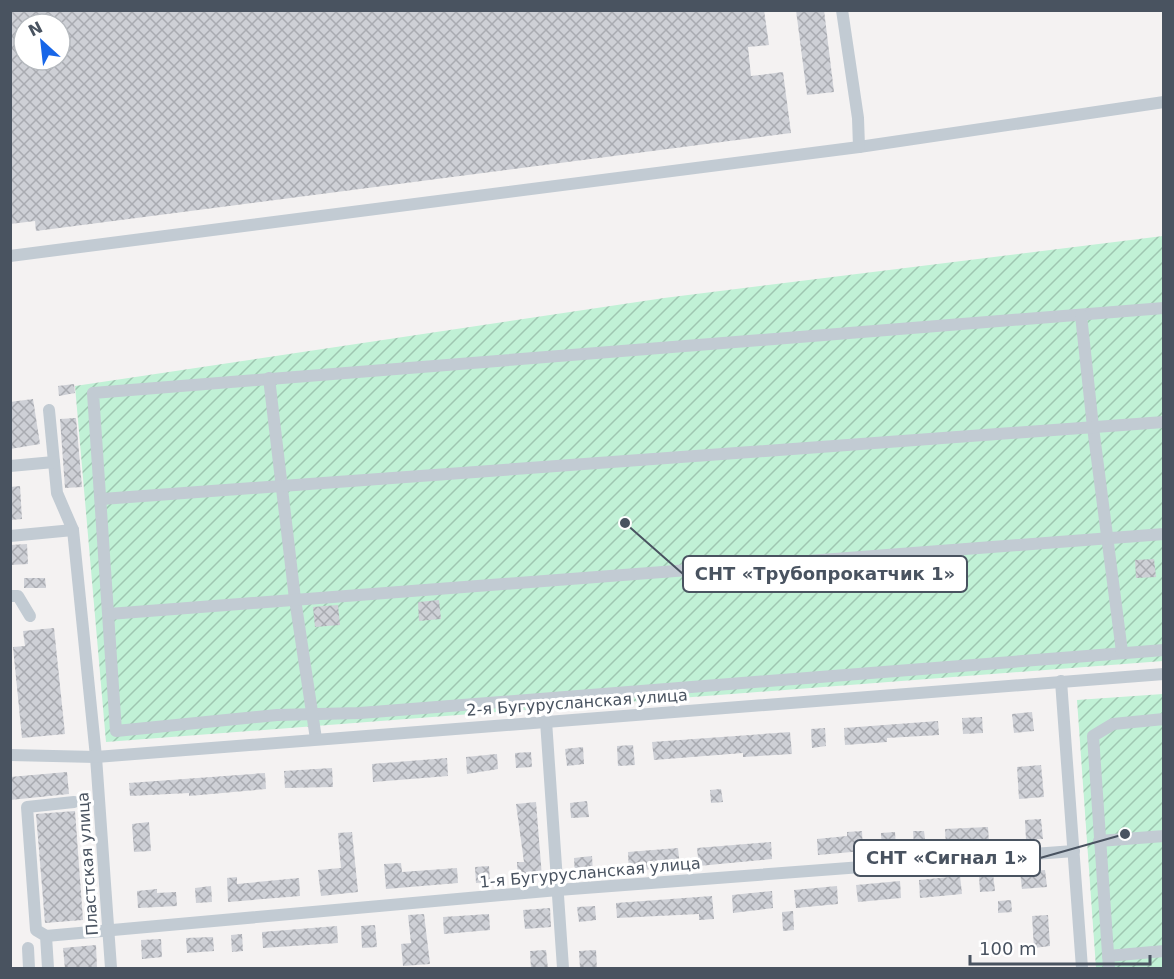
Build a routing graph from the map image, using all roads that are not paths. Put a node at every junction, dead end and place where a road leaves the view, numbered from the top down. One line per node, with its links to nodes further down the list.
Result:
1 (842, 10): 3 (street)
2 (1164, 102): 3 (street)
3 (859, 147): 4 (street)
4 (10, 256)
5 (1164, 308): 6 (street)
6 (1082, 315): 7 (street); 10 (street)
7 (269, 378): 13 (street); 14 (street)
8 (49, 410): 11 (street, Пластская улица)
9 (1164, 422): 10 (street)
10 (1093, 427): 13 (street); 18 (street)
11 (54, 462): 12 (street); 15 (street, Пластская улица)
12 (10, 466)
13 (281, 486): 14 (street); 20 (street)
14 (102, 499): 21 (street)
15 (73, 531): 17 (street); 32 (street, Пластская улица)
16 (1164, 534): 18 (street)
17 (10, 536)
18 (1107, 538): 20 (street); 24 (street)
19 (10, 596): 22 (street)
20 (295, 599): 21 (street); 27 (street)
21 (109, 614): 27 (street)
22 (30, 616)
23 (1164, 650): 24 (street)
24 (1122, 652): 27 (street)
25 (1164, 674): 26 (street, 2-я Бугурусланская улица)
26 (1061, 681): 29 (street, 2-я Бугурусланская улица); 36 (street)
27 (313, 715): 30 (street)
28 (1164, 719): 35 (street)
29 (546, 721): 30 (street, 2-я Бугурусланская улица); 37 (street)
30 (316, 739): 32 (street, 2-я Бугурусланская улица)
31 (10, 754): 32 (street, 2-я Бугурусланская улица)
32 (96, 757): 38 (street, Пластская улица)
33 (74, 802): 39 (street)
34 (1164, 836): 35 (street)
35 (1099, 841): 42 (street)
36 (1074, 851): 37 (street, 1-я Бугурусланская улица); 47 (street)
37 (558, 890): 38 (street, 1-я Бугурусланская улица); 46 (street)
38 (109, 929): 39 (street, 1-я Бугурусланская улица); 45 (street, Пластская улица)
39 (46, 936): 44 (street)
40 (27, 948): 43 (street)
41 (1164, 951): 42 (street)
42 (1108, 962)
43 (29, 969)
44 (48, 969)
45 (111, 969)
46 (563, 969)
47 (1082, 969)

